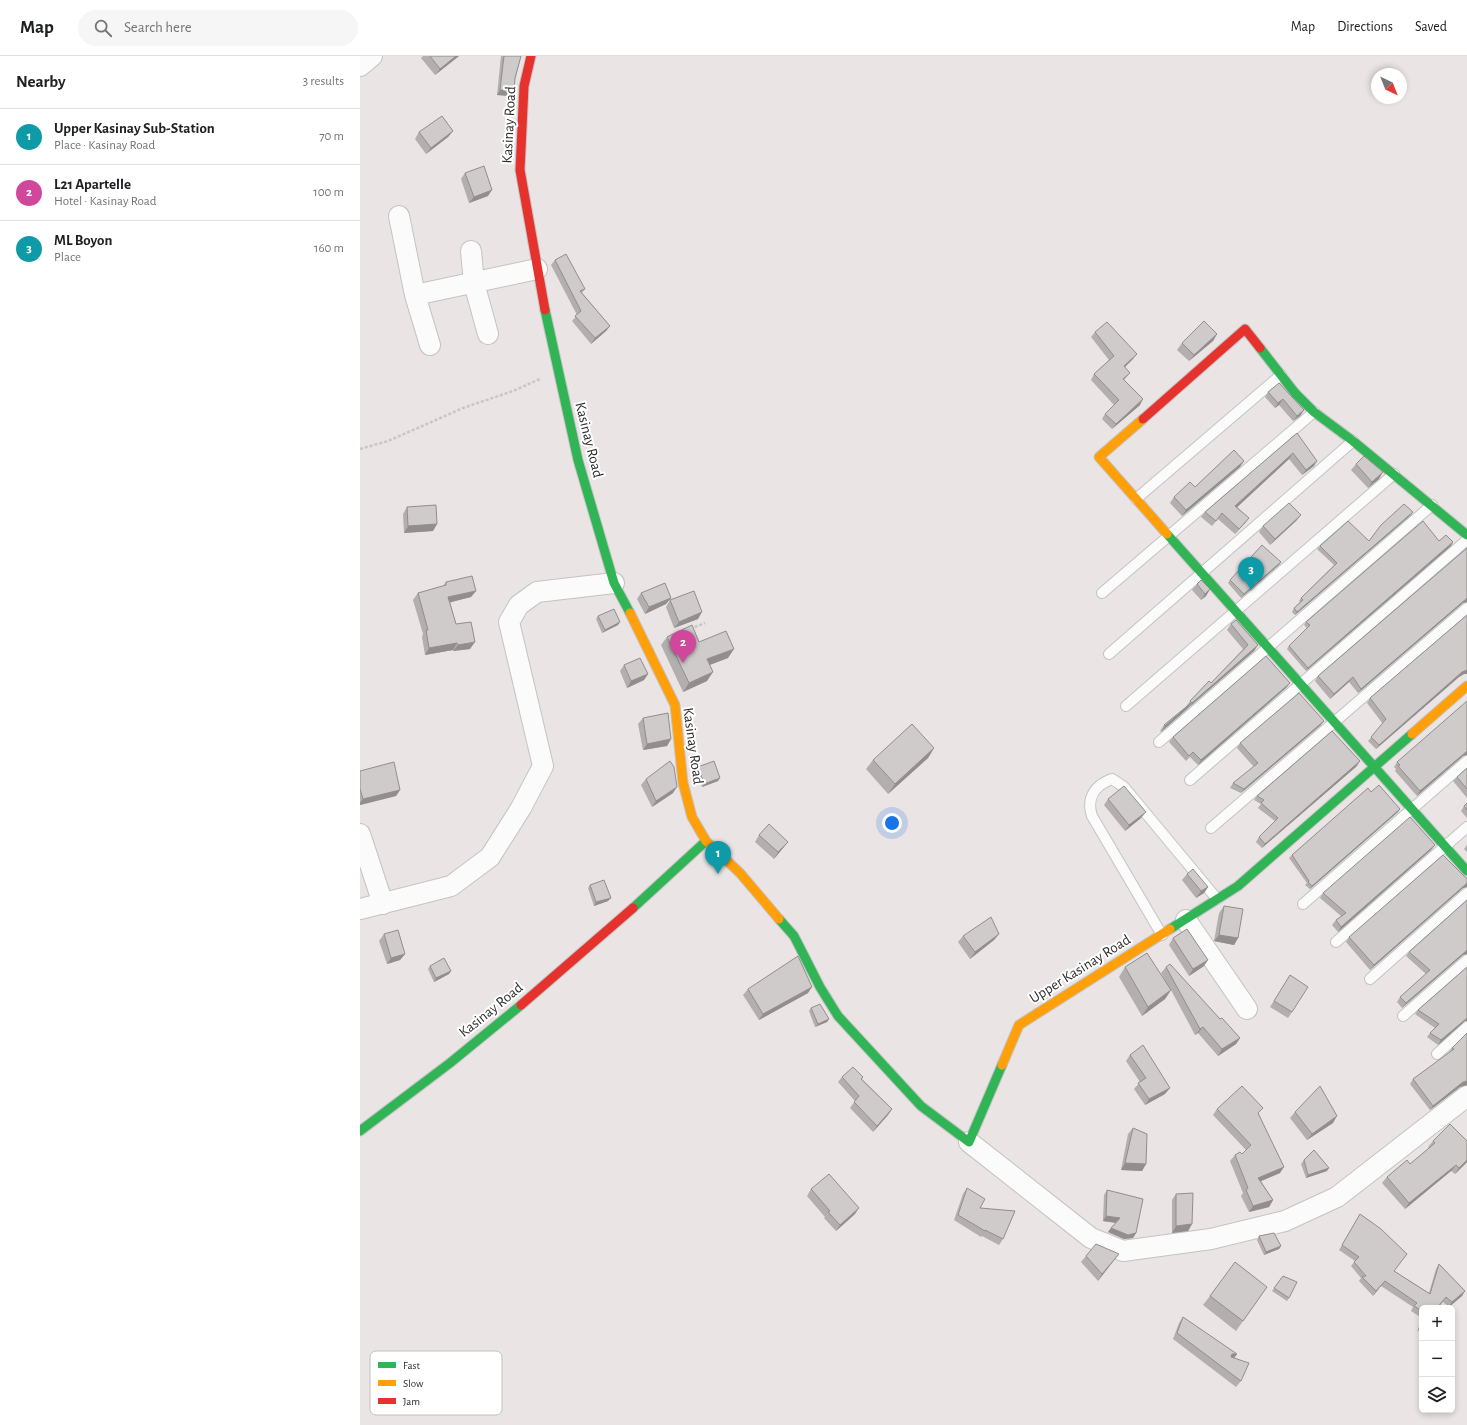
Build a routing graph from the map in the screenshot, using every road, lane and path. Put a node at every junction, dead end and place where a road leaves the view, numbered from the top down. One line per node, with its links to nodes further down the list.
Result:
1 (372, 56): 3 (street)
2 (531, 56): 6 (street, Kasinay Road)
3 (360, 66)
4 (399, 216): 8 (street)
5 (471, 251): 7 (street)
6 (536, 269): 7 (street); 11 (street, Kasinay Road)
7 (474, 283): 8 (street); 9 (street)
8 (415, 295): 10 (street)
9 (488, 334)
10 (430, 345)
11 (557, 371): 15 (path); 23 (street, Kasinay Road)
12 (1281, 375): 13 (street); 17 (lane); 17 (street)
13 (1314, 412): 14 (street); 20 (lane)
14 (1353, 441): 16 (street); 22 (lane)
15 (360, 449)
16 (1394, 474): 18 (street); 26 (lane)
17 (1136, 498): 20 (street)
18 (1432, 505): 19 (street); 29 (lane)
19 (1467, 534)
20 (1169, 535): 22 (street); 24 (lane)
21 (1467, 540): 31 (lane)
22 (1202, 573): 26 (street); 30 (lane)
23 (614, 583): 43 (street, Kasinay Road); 48 (street)
24 (1102, 593)
25 (1467, 608): 34 (lane)
26 (1236, 611): 29 (street); 33 (lane)
27 (705, 623): 28 (path)
28 (683, 631)
29 (1268, 647): 31 (street); 35 (lane)
30 (1109, 654)
31 (1301, 684): 34 (street); 38 (lane)
32 (1467, 686): 37 (street, Upper Kasinay Road)
33 (1126, 706)
34 (1334, 722): 37 (street); 41 (lane)
35 (1159, 742)
36 (1467, 761): 39 (lane)
37 (1374, 767): 39 (street); 47 (street, Upper Kasinay Road)
38 (1190, 780)
39 (1412, 809): 44 (street); 49 (lane)
40 (1467, 827): 44 (lane)
41 (1211, 828)
42 (360, 834): 48 (street)
43 (706, 841): 61 (street, Kasinay Road); 62 (street)
44 (1445, 846): 45 (street); 53 (lane)
45 (1467, 872)
46 (1467, 893): 55 (lane)
47 (1217, 899): 51 (street, Upper Kasinay Road); 52 (lane)
48 (383, 904): 50 (street)
49 (1303, 904)
50 (360, 909)
51 (1186, 920): 52 (street, Upper Kasinay Road); 56 (street)
52 (1162, 935): 62 (street, Upper Kasinay Road)
53 (1336, 942)
54 (1467, 960): 57 (lane)
55 (1370, 979)
56 (1247, 1009)
57 (1403, 1016)
58 (1467, 1027): 59 (lane)
59 (1437, 1054)
60 (1467, 1096): 62 (street)
61 (360, 1131)
62 (969, 1142)

